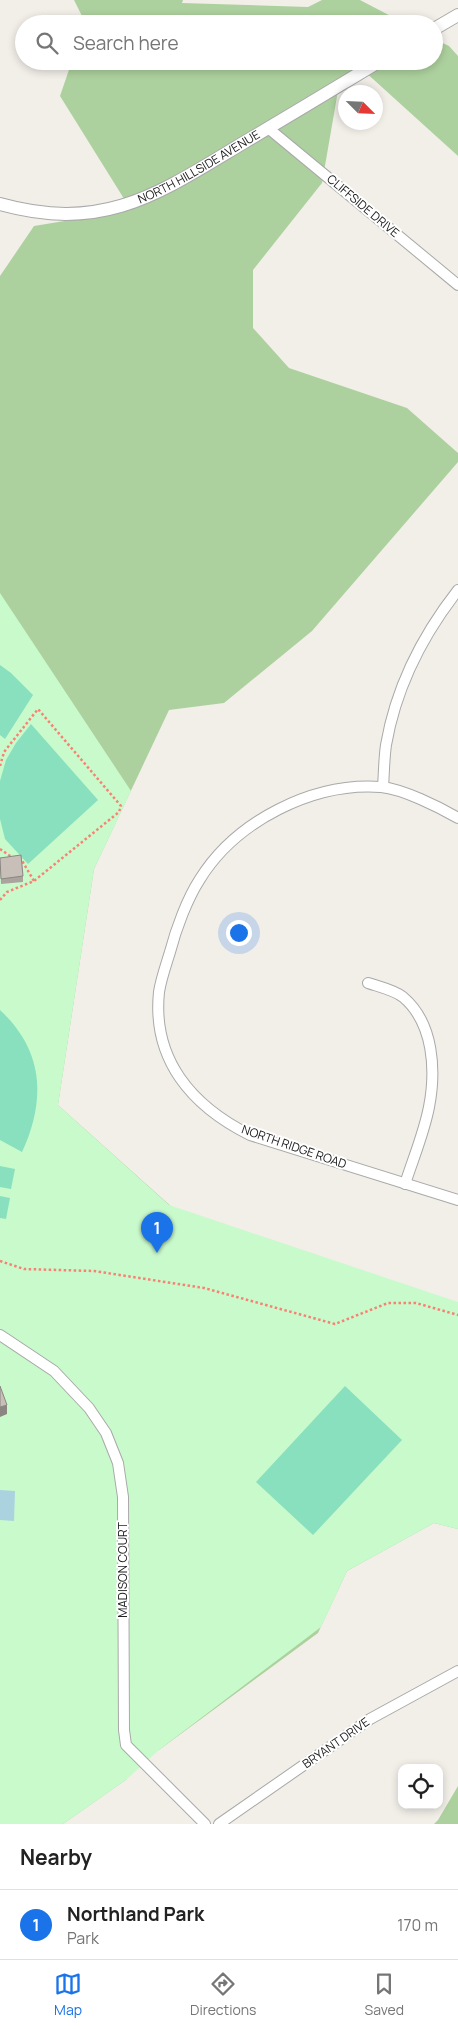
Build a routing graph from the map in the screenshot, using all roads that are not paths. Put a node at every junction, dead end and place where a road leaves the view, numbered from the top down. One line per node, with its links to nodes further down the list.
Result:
1 (458, 15): 2 (street)
2 (443, 24)
3 (365, 70): 4 (street, NORTH HILLSIDE AVENUE)
4 (268, 128): 5 (street, NORTH HILLSIDE AVENUE); 6 (street, CLIFFSIDE DRIVE)
5 (0, 204)
6 (458, 285)
7 (458, 590): 8 (street)
8 (384, 787): 9 (street); 11 (street, NORTH RIDGE ROAD)
9 (458, 818)
10 (368, 983): 11 (street)
11 (406, 1184): 12 (street, NORTH RIDGE ROAD)
12 (458, 1200)
13 (0, 1335): 15 (street, MADISON COURT)
14 (458, 1671): 16 (street, BRYANT DRIVE)
15 (205, 1824)
16 (219, 1824)

